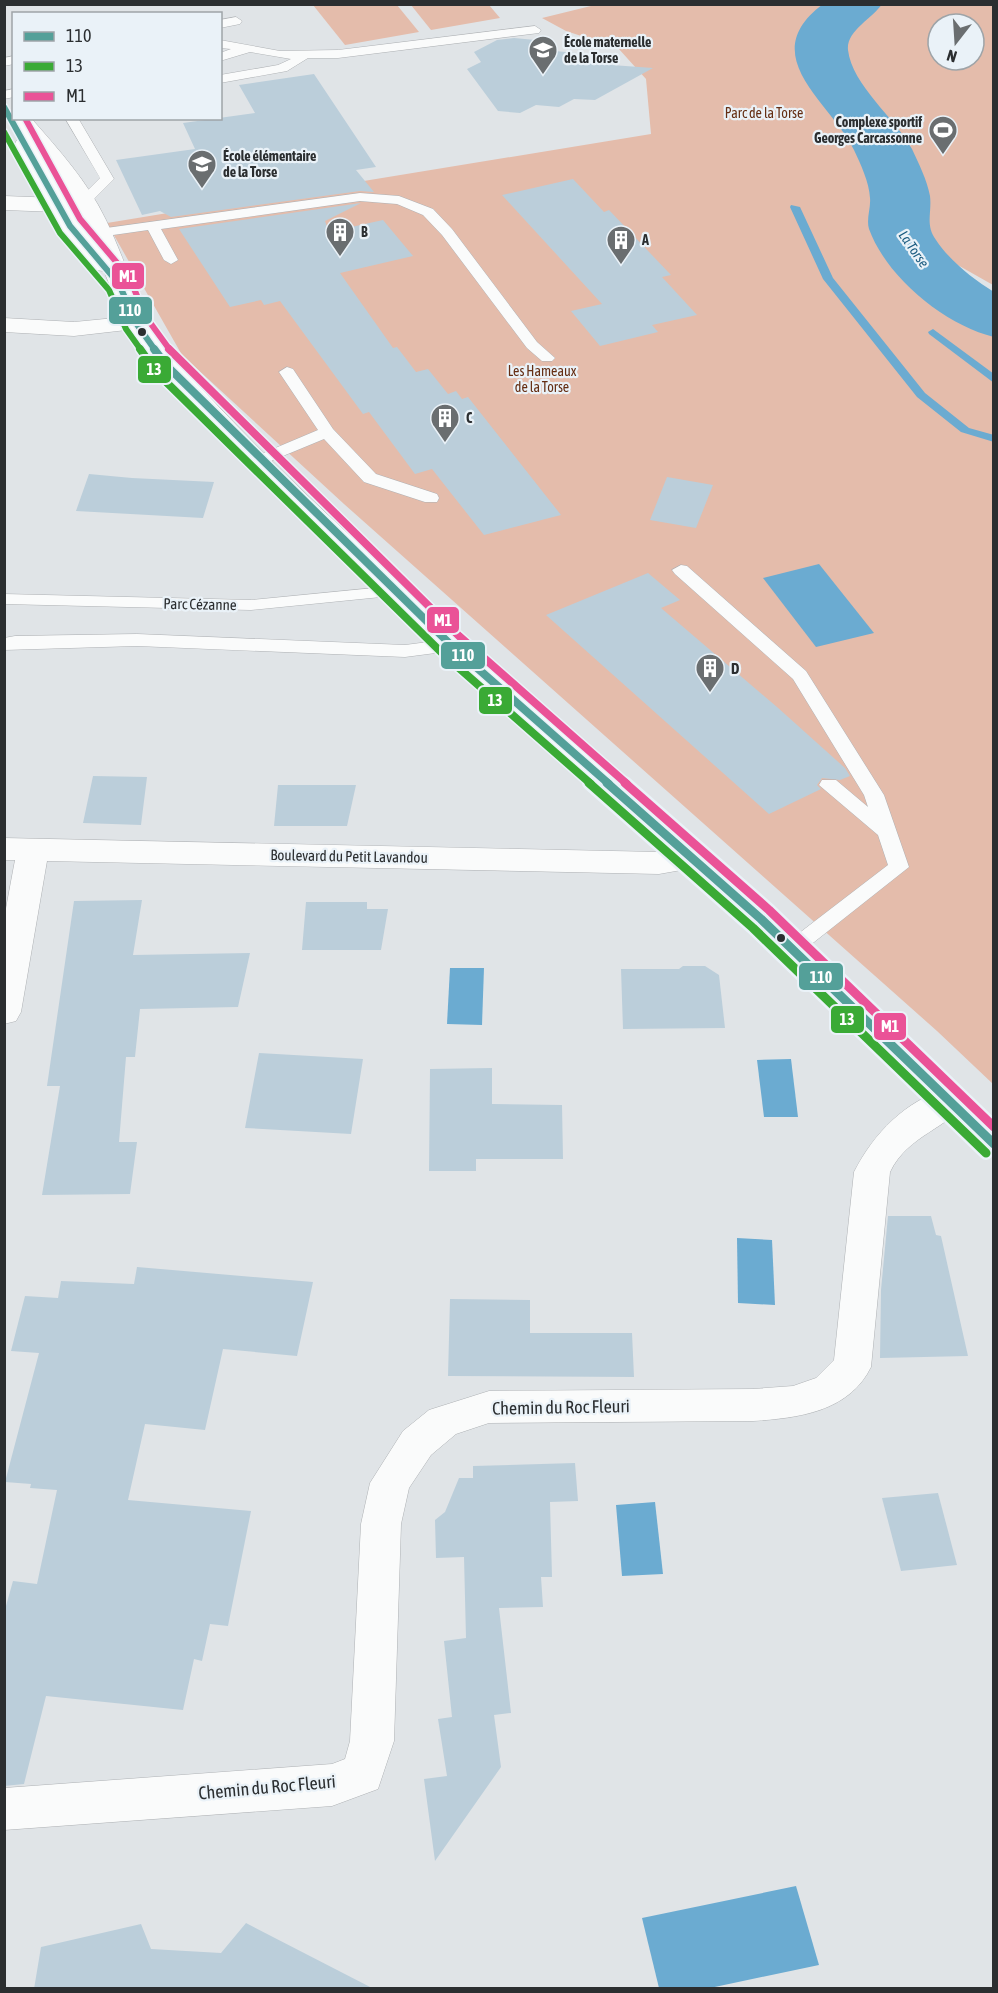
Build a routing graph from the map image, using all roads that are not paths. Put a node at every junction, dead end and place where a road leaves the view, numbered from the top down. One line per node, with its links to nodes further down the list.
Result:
1 (236, 21): 2 (lane)
2 (222, 24)
3 (535, 30): 6 (lane)
4 (222, 44): 5 (lane)
5 (249, 48): 6 (lane); 7 (lane)
6 (308, 55): 8 (lane)
7 (222, 56)
8 (222, 79)
9 (4, 104): 10 (street)
10 (12, 119)
11 (13, 120): 16 (street)
12 (21, 120): 14 (street)
13 (72, 120): 14 (lane)
14 (84, 201): 16 (street); 18 (street)
15 (4, 203): 16 (street)
16 (58, 205): 20 (street)
17 (152, 225): 18 (lane); 19 (lane); 23 (lane)
18 (99, 233): 20 (street)
19 (171, 260)
20 (118, 284): 21 (street)
21 (136, 322): 22 (street); 26 (street)
22 (4, 325)
23 (548, 358)
24 (287, 372): 25 (lane)
25 (327, 432): 26 (lane); 27 (lane)
26 (260, 460): 29 (street)
27 (431, 498)
28 (681, 570): 34 (lane)
29 (395, 591): 30 (lane, Parc Cézanne); 32 (street)
30 (4, 599)
31 (4, 644): 32 (lane)
32 (452, 645): 36 (street)
33 (829, 785): 34 (lane)
34 (886, 832): 37 (lane)
35 (19, 849): 36 (street, Boulevard du Petit Lavandou); 38 (street)
36 (693, 858): 37 (street)
37 (792, 950): 39 (street)
38 (4, 1012)
39 (948, 1101): 40 (street); 41 (street, Chemin du Roc Fleuri)
40 (993, 1144)
41 (4, 1809)

